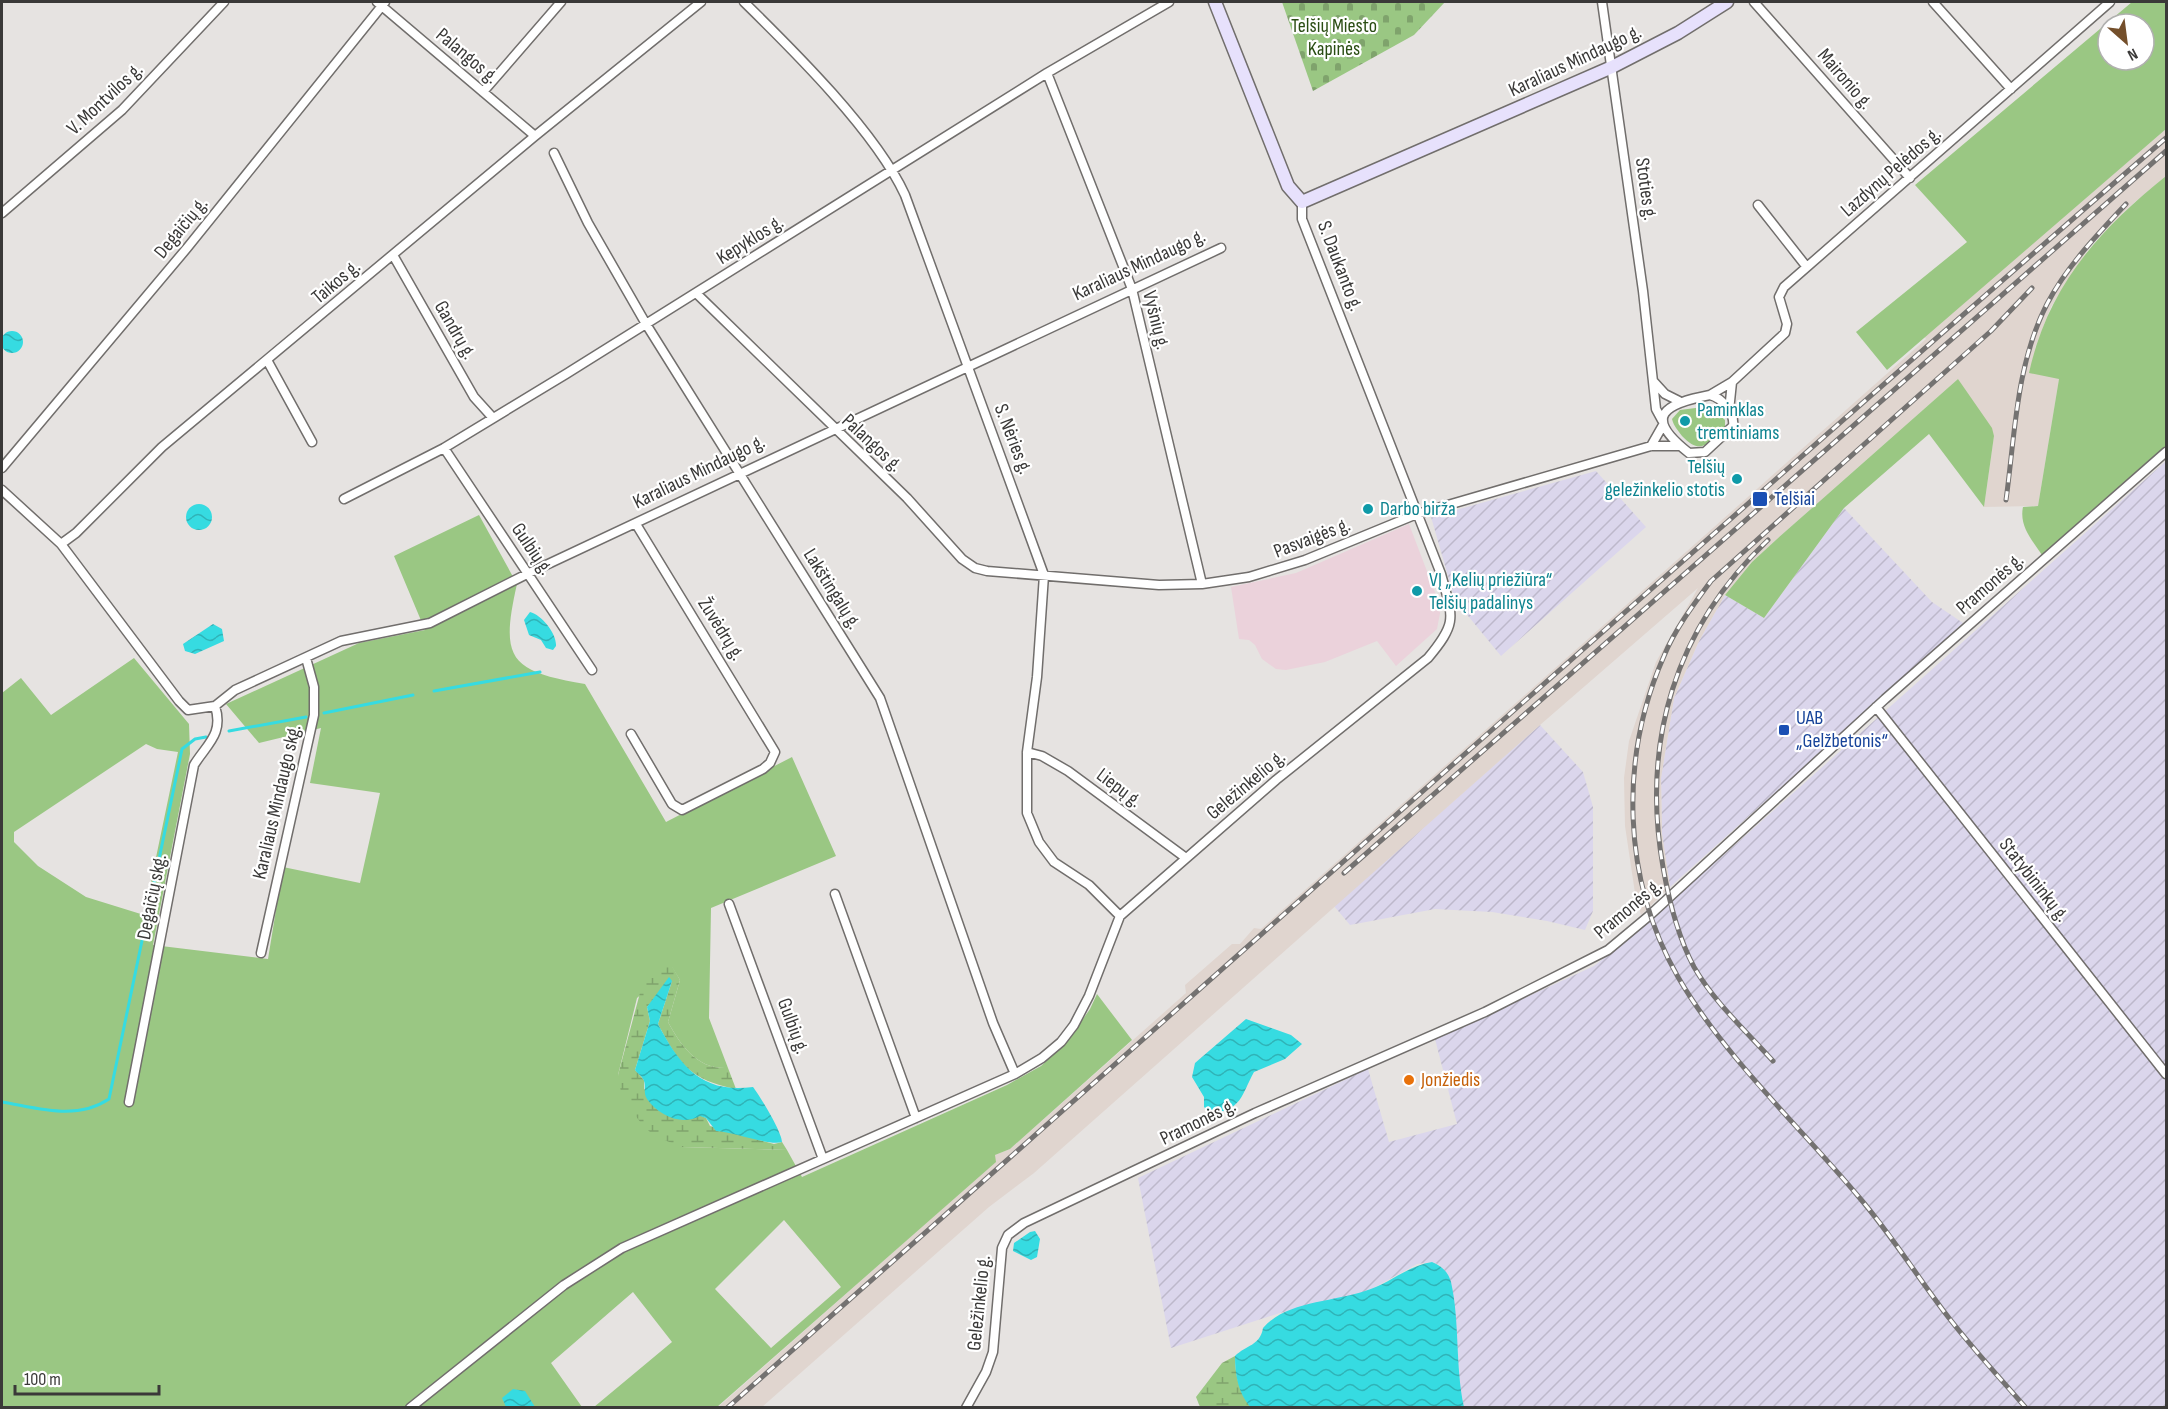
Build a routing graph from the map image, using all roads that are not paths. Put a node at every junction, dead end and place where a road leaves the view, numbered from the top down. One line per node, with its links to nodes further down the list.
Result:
1 (224, 2): 23 (street, V. Montvilos g.)
2 (561, 2): 16 (street)
3 (701, 2): 17 (street, Taikos g.)
4 (744, 2): 19 (street, S. Nėries g.)
5 (1169, 2): 14 (street, Kepyklos g.)
6 (1215, 2): 21 (main road, S. Daukanto g.)
7 (1602, 2): 13 (street, Stoties g.)
8 (1728, 2): 13 (main road, Karaliaus Mindaugo g.)
9 (1754, 2): 20 (street, Maironio g.)
10 (1933, 2): 15 (street)
11 (2110, 2): 15 (street, Lazdynų Pelėdos g.)
12 (381, 3): 16 (street, Palangos g.); 45 (street, Degaičių g.)
13 (1612, 67): 21 (main road, Karaliaus Mindaugo g.); 32 (street, Stoties g.)
14 (1047, 73): 19 (street, Kepyklos g.); 27 (street, Vyšnių g.)
15 (2011, 89): 20 (street, Lazdynų Pelėdos g.)
16 (483, 92): 17 (street, Palangos g.)
17 (535, 136): 25 (street, Taikos g.)
18 (554, 153): 29 (street, Lakštingalų g.)
19 (892, 172): 28 (street, Kepyklos g.); 31 (street, S. Nėries g.)
20 (1910, 178): 26 (street, Lazdynų Pelėdos g.)
21 (1302, 202): 49 (street, S. Daukanto g.)
22 (1758, 205): 26 (street)
23 (2, 213)
24 (1221, 248): 27 (street, Karaliaus Mindaugo g.)
25 (393, 255): 30 (street, Taikos g.); 37 (street, Gandrų g.)
26 (1806, 266): 33 (street, Lazdynų Pelėdos g.)
27 (1132, 289): 31 (street, Karaliaus Mindaugo g.); 54 (street, Vyšnių g.)
28 (696, 293): 29 (street, Kepyklos g.); 39 (street, Palangos g.)
29 (646, 324): 37 (street, Kepyklos g.); 46 (street, Lakštingalų g.)
30 (267, 360): 40 (street); 51 (street, Taikos g.)
31 (968, 366): 39 (street, Karaliaus Mindaugo g.); 53 (street, S. Nėries g.)
32 (1654, 382): 35 (street); 38 (street, Stoties g.)
33 (1732, 382): 34 (street, Lazdynų Pelėdos g.); 36 (street)
34 (1710, 395): 35 (street); 36 (street)
35 (1679, 401): 38 (street)
36 (1729, 411): 42 (street)
37 (493, 418): 43 (street, Kepyklos g.)
38 (1662, 422): 41 (street); 42 (street)
39 (834, 430): 46 (street, Karaliaus Mindaugo g.); 53 (street, Palangos g.)
40 (312, 442)
41 (1651, 446): 42 (street, Pasvaigės g.); 49 (street, Pasvaigės g.)
42 (1680, 446)
43 (444, 448): 48 (street, Kepyklos g.); 52 (street, Gulbių g.)
44 (2166, 452): 58 (street, Pramonės g.)
45 (2, 468)
46 (741, 474): 50 (street, Karaliaus Mindaugo g.); 66 (street, Lakštingalų g.)
47 (2, 490): 51 (street)
48 (344, 499)
49 (1417, 514): 54 (street, Pasvaigės g.); 61 (street, Geležinkelio g.)
50 (636, 524): 52 (street, Karaliaus Mindaugo g.); 59 (street, Žuvėdrų g.)
51 (61, 544): 57 (street, Karaliaus Mindaugo g.)
52 (529, 573): 55 (street, Karaliaus Mindaugo g.); 56 (street, Gulbių g.)
53 (1044, 575): 54 (street, Pasvaigės g.); 60 (street, S. Nėries g.)
54 (1202, 584)
55 (306, 658): 57 (street, Karaliaus Mindaugo g.); 65 (street, Karaliaus Mindaugo skg.)
56 (592, 670)
57 (215, 706): 68 (street, Degaičių skg.)
58 (1876, 707): 67 (street, Statybininkų g.); 71 (street, Pramonės g.)
59 (631, 734)
60 (1027, 752): 61 (street, Liepų g.); 64 (street, S. Nėries g.)
61 (1186, 858): 64 (street, Geležinkelio g.)
62 (835, 894): 69 (street)
63 (729, 904): 70 (street, Gulbių g.)
64 (1120, 916): 66 (street, Geležinkelio g.)
65 (261, 953)
66 (1015, 1074): 69 (street, Geležinkelio g.)
67 (2166, 1074)
68 (129, 1102)
69 (916, 1118): 70 (street, Geležinkelio g.)
70 (824, 1159): 72 (street, Geležinkelio g.)
71 (1008, 1234): 73 (street, Geležinkelio g.)
72 (410, 1407)
73 (966, 1407)

